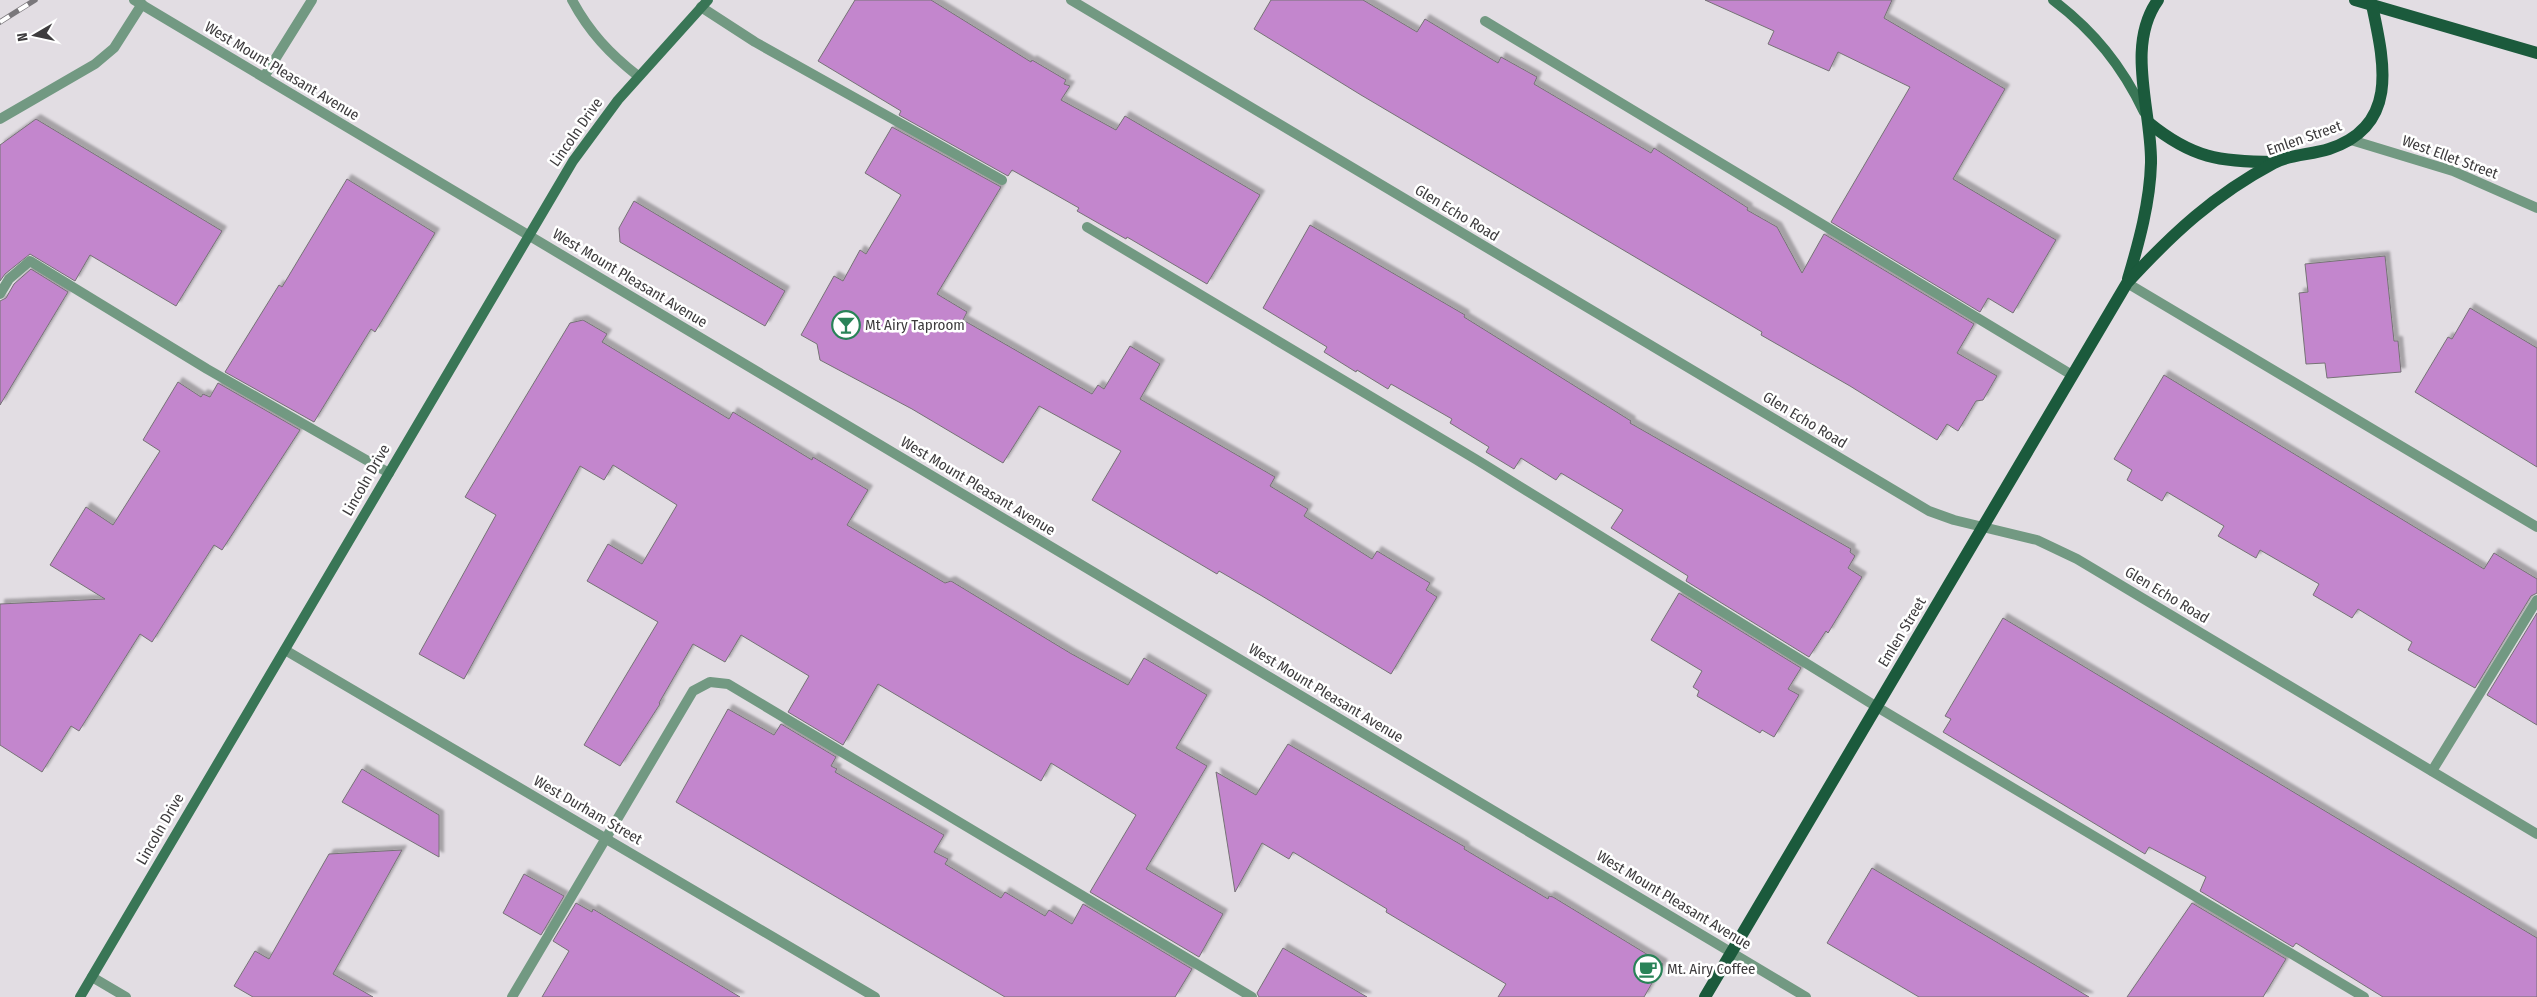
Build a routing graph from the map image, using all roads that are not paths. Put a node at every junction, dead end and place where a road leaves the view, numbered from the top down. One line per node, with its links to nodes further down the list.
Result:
1 (312, 0): 13 (street)
2 (572, 0): 12 (street)
3 (1071, 0): 26 (street, Glen Echo Road)
4 (2053, 0): 15 (main road)
5 (2158, 0): 15 (main road, Emlen Street)
6 (2355, 0): 8 (main road)
7 (138, 2): 13 (street, West Mount Pleasant Avenue); 14 (street)
8 (2371, 2): 11 (main road); 16 (main road, Emlen Street)
9 (705, 4): 12 (main road, Lincoln Drive); 18 (street)
10 (1486, 21): 24 (street)
11 (2537, 53)
12 (638, 76): 21 (main road, Lincoln Drive)
13 (264, 77): 21 (street, West Mount Pleasant Avenue)
14 (0, 119)
15 (2149, 123): 17 (main road); 22 (main road, Emlen Street)
16 (2351, 140): 17 (main road, Emlen Street); 19 (street, West Ellet Street)
17 (2276, 162): 22 (main road, Emlen Street)
18 (1002, 180)
19 (2537, 208)
20 (1087, 227): 30 (street)
21 (528, 235): 25 (main road, Lincoln Drive); 34 (street, West Mount Pleasant Avenue)
22 (2127, 282): 24 (main road, Emlen Street); 27 (street)
23 (0, 294): 25 (street)
24 (2072, 375): 26 (main road, Emlen Street)
25 (389, 473): 29 (main road, Lincoln Drive)
26 (1983, 527): 30 (main road, Emlen Street); 31 (street, Glen Echo Road)
27 (2537, 528)
28 (2537, 600): 31 (street)
29 (284, 650): 33 (street, West Durham Street); 35 (main road, Lincoln Drive)
30 (1877, 707): 34 (main road, Emlen Street); 43 (street)
31 (2432, 771): 32 (street, Glen Echo Road)
32 (2537, 834)
33 (606, 838): 38 (street); 39 (street, West Durham Street); 40 (street)
34 (1732, 952): 41 (main road, Emlen Street); 42 (street, West Mount Pleasant Avenue)
35 (92, 977): 36 (main road, Lincoln Drive); 37 (street)
36 (80, 997)
37 (126, 997)
38 (512, 997)
39 (875, 997)
40 (1252, 997)
41 (1705, 997)
42 (1806, 997)
43 (2364, 997)

